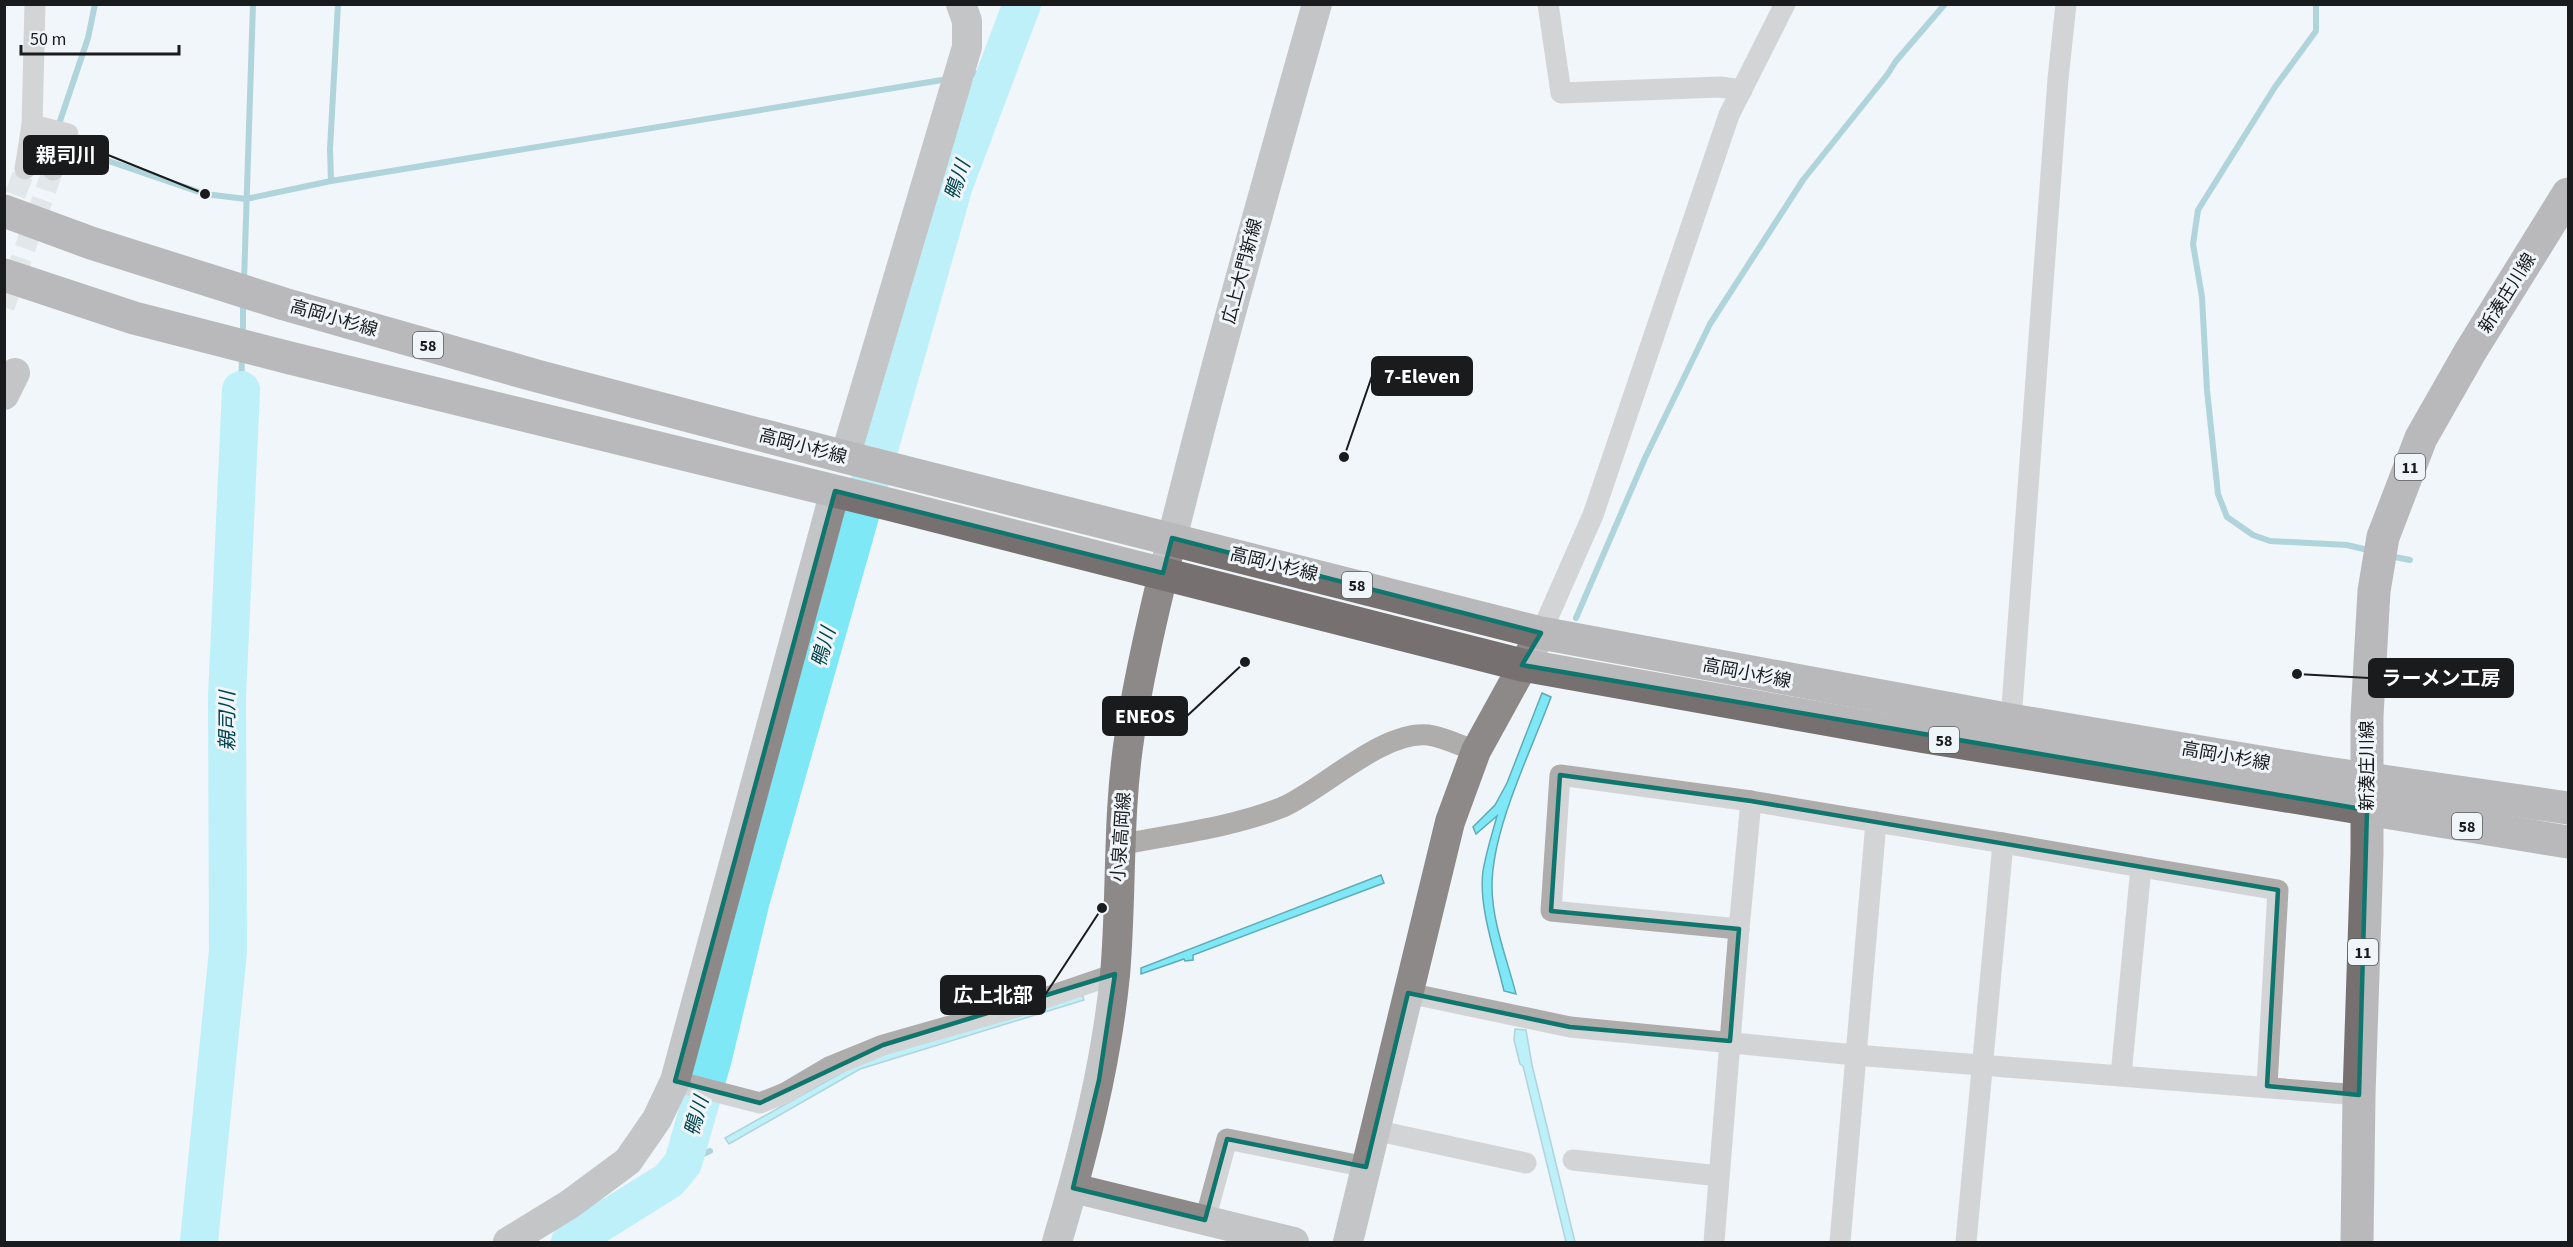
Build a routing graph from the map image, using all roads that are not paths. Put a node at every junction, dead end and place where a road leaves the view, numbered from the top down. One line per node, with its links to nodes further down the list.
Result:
1 (35, 4): 8 (street)
2 (961, 4): 14 (street)
3 (1317, 4): 16 (street, 広上大門新線)
4 (1548, 4): 7 (street)
5 (1785, 4): 7 (street)
6 (2066, 4): 20 (street)
7 (1742, 90): 18 (street)
8 (32, 125): 9 (street); 10 (street)
9 (25, 169)
10 (53, 170)
11 (2568, 194): 22 (main road, 新湊庄川線 / 11)
12 (4, 211): 14 (main road, 高岡小杉線 / 58)
13 (4, 275): 15 (main road, 高岡小杉線 / 58)
14 (851, 459): 16 (main road, 高岡小杉線 / 58)
15 (842, 492): 17 (main road, 高岡小杉線 / 58); 38 (street)
16 (1172, 538): 17 (street, 小泉高岡線); 18 (main road, 高岡小杉線 / 58)
17 (1163, 573): 19 (main road, 高岡小杉線 / 58); 29 (street, 小泉高岡線)
18 (1541, 633): 19 (street); 20 (main road, 高岡小杉線 / 58)
19 (1522, 665): 21 (street); 25 (main road, 高岡小杉線 / 58)
20 (2011, 720): 22 (main road, 高岡小杉線 / 58)
21 (1476, 751): 29 (street); 33 (street)
22 (2367, 778): 24 (main road, 高岡小杉線 / 58); 25 (main road, 新湊庄川線 / 11)
23 (1751, 801): 26 (street); 31 (street); 31 (street)
24 (2568, 808)
25 (2367, 810): 27 (main road, 高岡小杉線 / 58); 40 (main road, 新湊庄川線 / 11)
26 (1876, 822): 28 (street); 35 (street)
27 (2568, 842)
28 (2003, 843): 30 (street); 36 (street)
29 (1119, 845): 32 (street, 小泉高岡線)
30 (2141, 867): 37 (street); 39 (street)
31 (1739, 929): 34 (street)
32 (1115, 974): 38 (street); 46 (street, 小泉高岡線)
33 (1408, 993): 34 (street); 41 (street)
34 (1730, 1041): 35 (street); 45 (street)
35 (1855, 1055): 36 (street); 54 (street)
36 (1982, 1065): 37 (street); 55 (street)
37 (2121, 1076): 39 (street)
38 (681, 1082): 49 (street)
39 (2267, 1086): 40 (street)
40 (2359, 1095): 56 (main road, 新湊庄川線 / 11)
41 (1374, 1130): 43 (street); 44 (street)
42 (1573, 1160): 45 (street)
43 (1526, 1163)
44 (1366, 1167): 47 (street); 52 (street)
45 (1719, 1176): 53 (street)
46 (1073, 1188): 47 (street); 50 (street, 小泉高岡線)
47 (1205, 1220): 48 (street)
48 (1263, 1239): 51 (street)
49 (508, 1242)
50 (1057, 1242)
51 (1294, 1242)
52 (1348, 1242)
53 (1714, 1242)
54 (1840, 1242)
55 (1966, 1242)
56 (2357, 1242)

